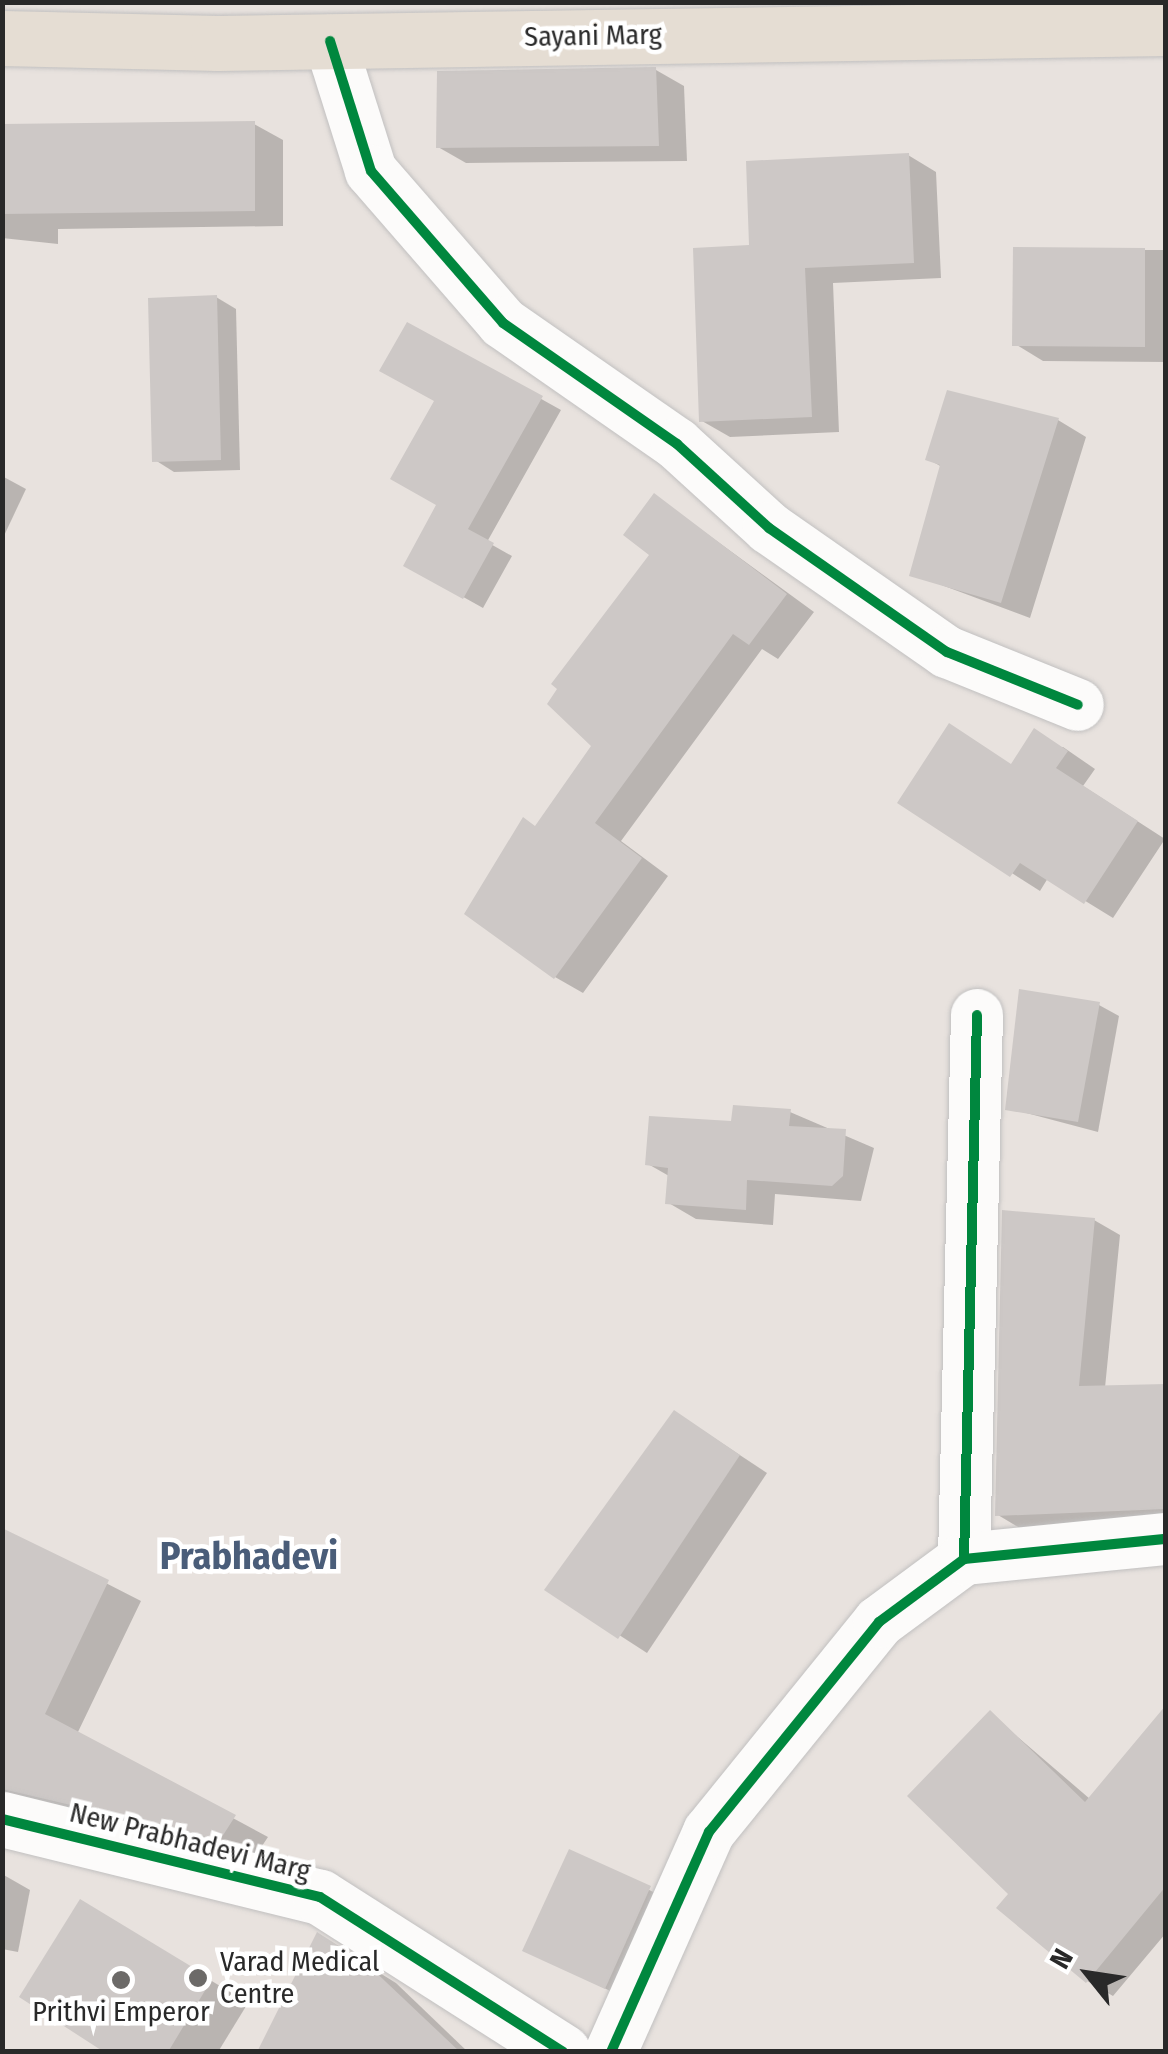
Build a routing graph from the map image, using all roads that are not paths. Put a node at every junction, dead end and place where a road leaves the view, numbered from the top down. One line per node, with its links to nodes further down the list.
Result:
1 (1166, 28): 3 (main road, Sayani Marg)
2 (8, 37): 3 (main road, Sayani Marg)
3 (330, 41): 4 (street)
4 (1078, 705)
5 (978, 1015): 7 (street)
6 (1166, 1539): 7 (street)
7 (964, 1559): 10 (street)
8 (2, 1818): 9 (street, New Prabhadevi Marg)
9 (563, 2052)
10 (611, 2052)

